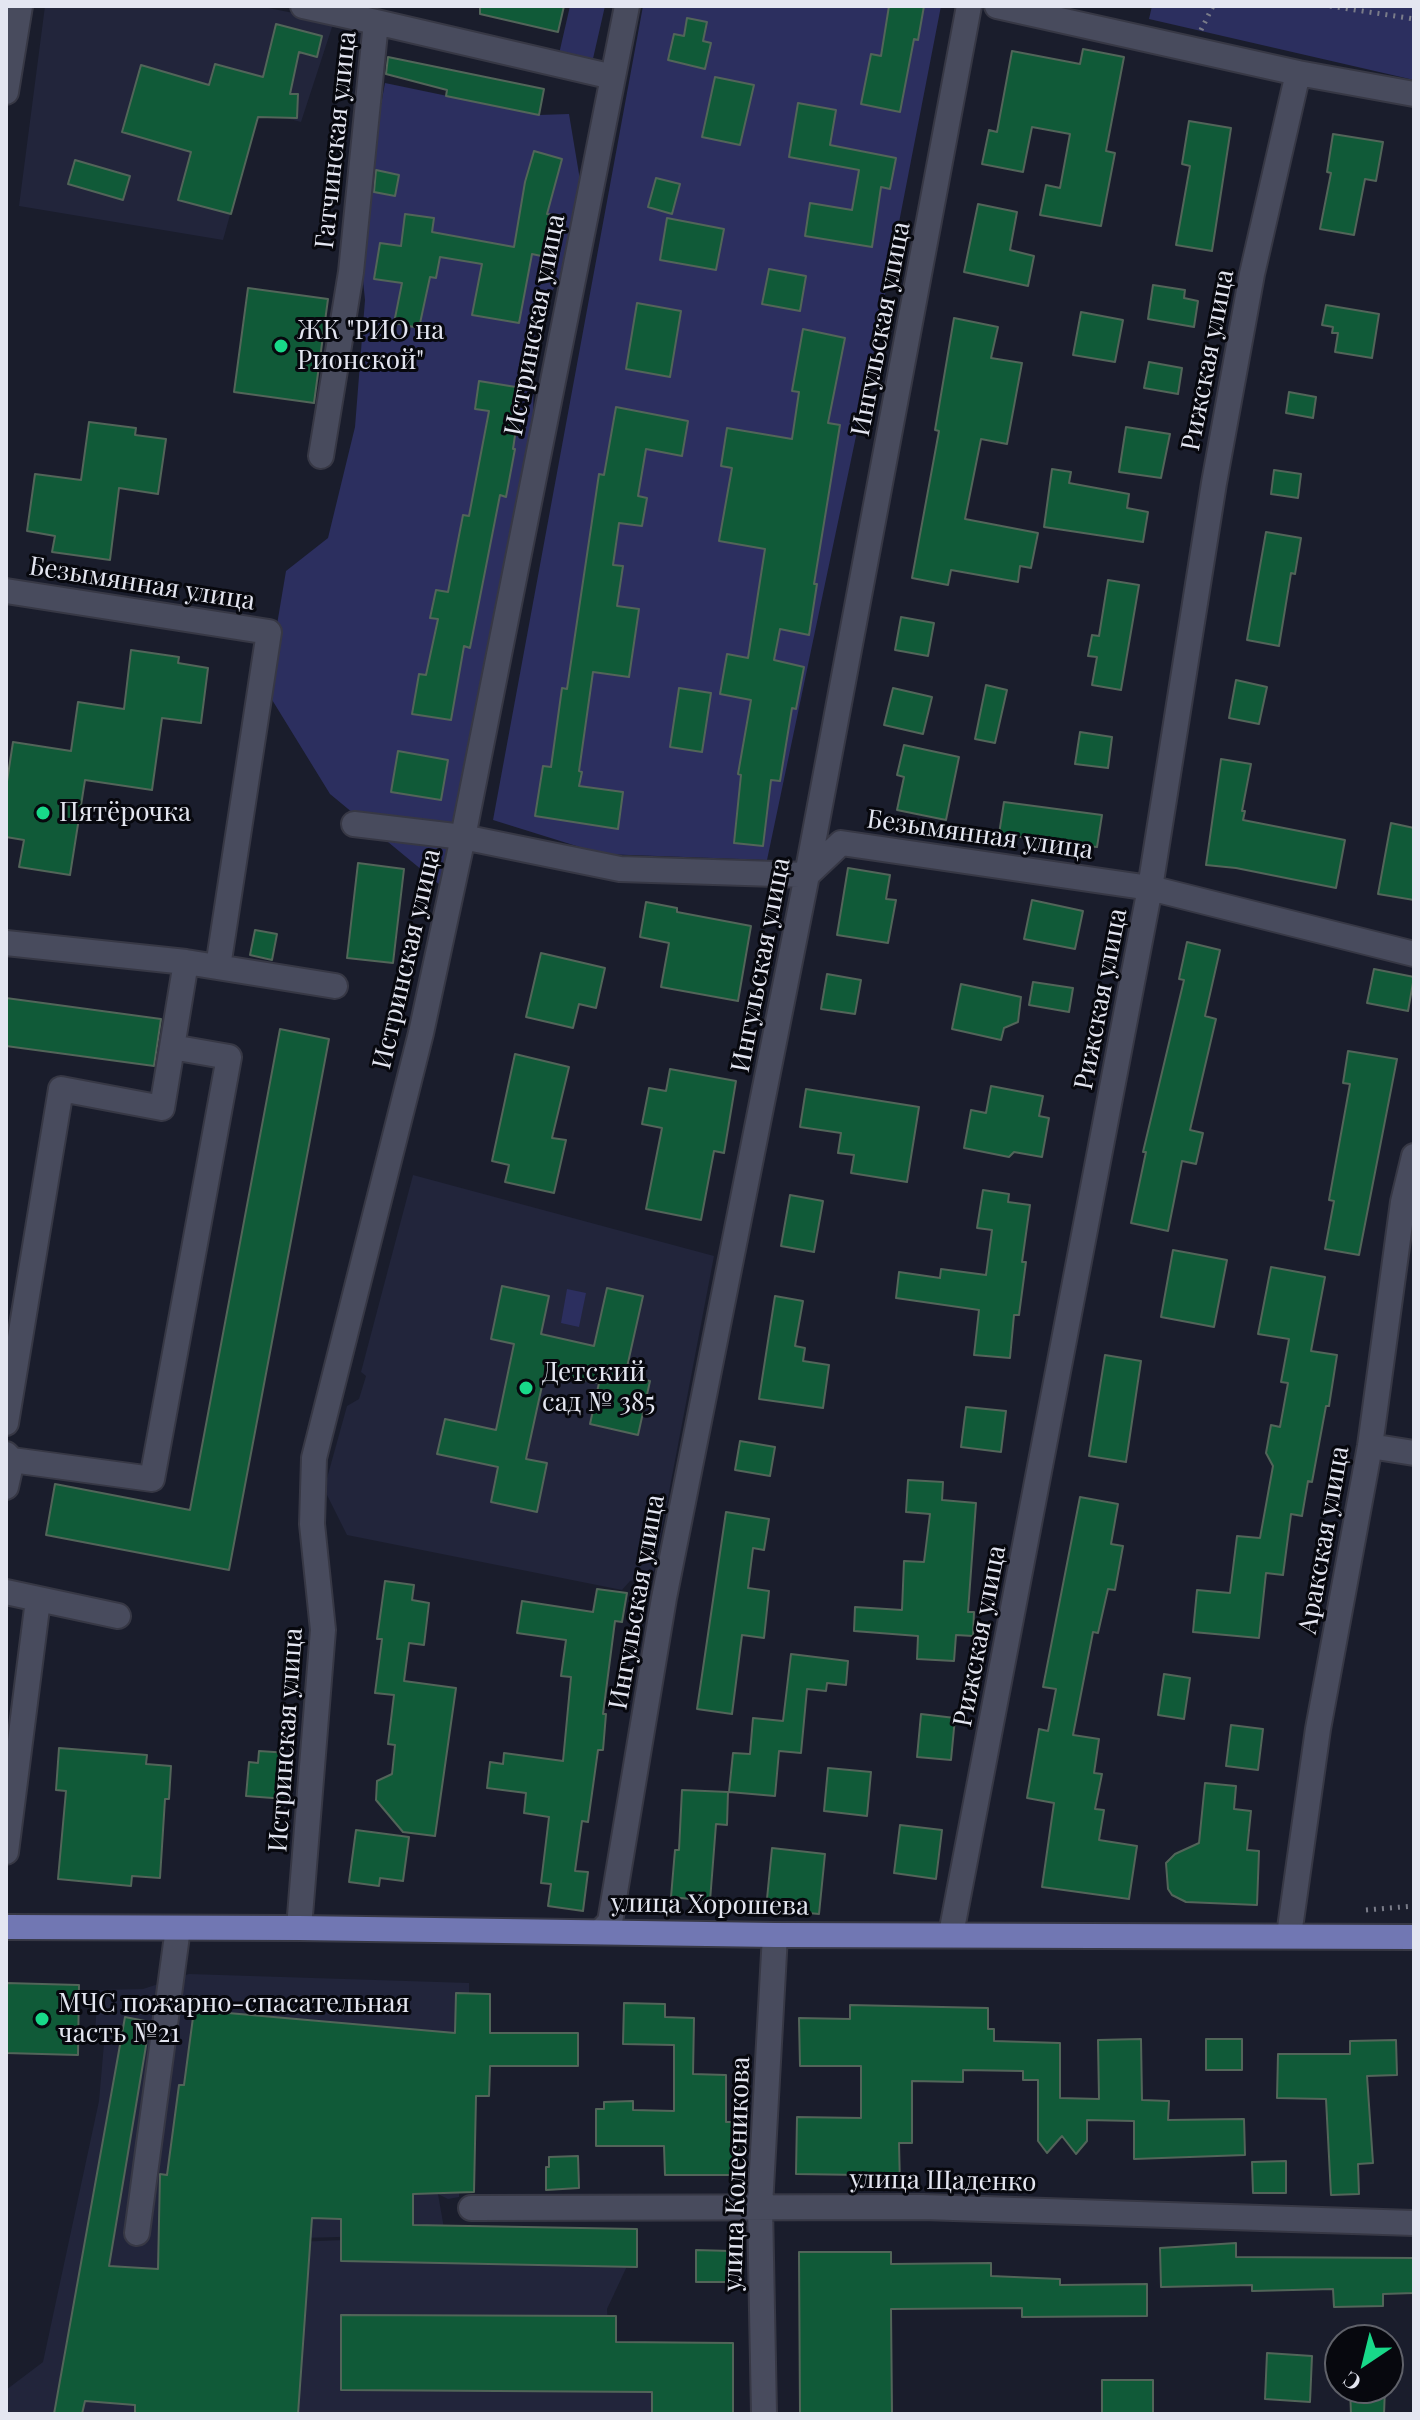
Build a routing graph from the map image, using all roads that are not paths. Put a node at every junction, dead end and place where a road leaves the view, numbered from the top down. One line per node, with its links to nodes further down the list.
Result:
1 (20, 6): 9 (street)
2 (303, 6): 6 (street)
3 (627, 6): 8 (street, Истринская улица)
4 (969, 6): 15 (street, Ингульская улица)
5 (997, 6): 7 (street)
6 (376, 22): 8 (street, Гатчинская улица); 11 (street, Гатчинская улица)
7 (1298, 73): 10 (street); 16 (street, Рижская улица)
8 (613, 77): 14 (street, Истринская улица)
9 (6, 92)
10 (1414, 94)
11 (321, 456)
12 (6, 591): 20 (street, Безымянная улица)
13 (354, 824): 14 (street)
14 (463, 837): 15 (street); 35 (street, Истринская улица)
15 (807, 875): 16 (street, Безымянная улица); 36 (street, Ингульская улица)
16 (1150, 888): 18 (street, Безымянная улица); 37 (street, Рижская улица)
17 (6, 943): 19 (street)
18 (1414, 954)
19 (186, 962): 20 (street); 22 (street)
20 (218, 967): 21 (street)
21 (335, 986)
22 (172, 1047): 24 (street); 27 (street)
23 (1414, 1156): 25 (street, Аракская улица)
24 (6, 1423)
25 (1370, 1446): 26 (street); 39 (street, Аракская улица)
26 (1414, 1453)
27 (9, 1457): 28 (street)
28 (6, 1487)
29 (6, 1592): 30 (street)
30 (38, 1600): 31 (street); 32 (street)
31 (118, 1616)
32 (6, 1852)
33 (6, 1927): 34 (main road, улица Хорошева)
34 (178, 1928): 35 (main road, улица Хорошева); 44 (street)
35 (299, 1928): 36 (main road, улица Хорошева)
36 (600, 1932): 38 (main road, улица Хорошева)
37 (951, 1934): 38 (main road, улица Хорошева); 39 (main road, улица Хорошева)
38 (775, 1935): 41 (street, улица Колесникова)
39 (1289, 1935): 40 (main road, улица Хорошева)
40 (1414, 1937)
41 (760, 2206): 42 (street, улица Щаденко); 43 (street, улица Щаденко); 45 (street, улица Колесникова)
42 (471, 2208)
43 (1414, 2223)
44 (137, 2233)
45 (764, 2414)

